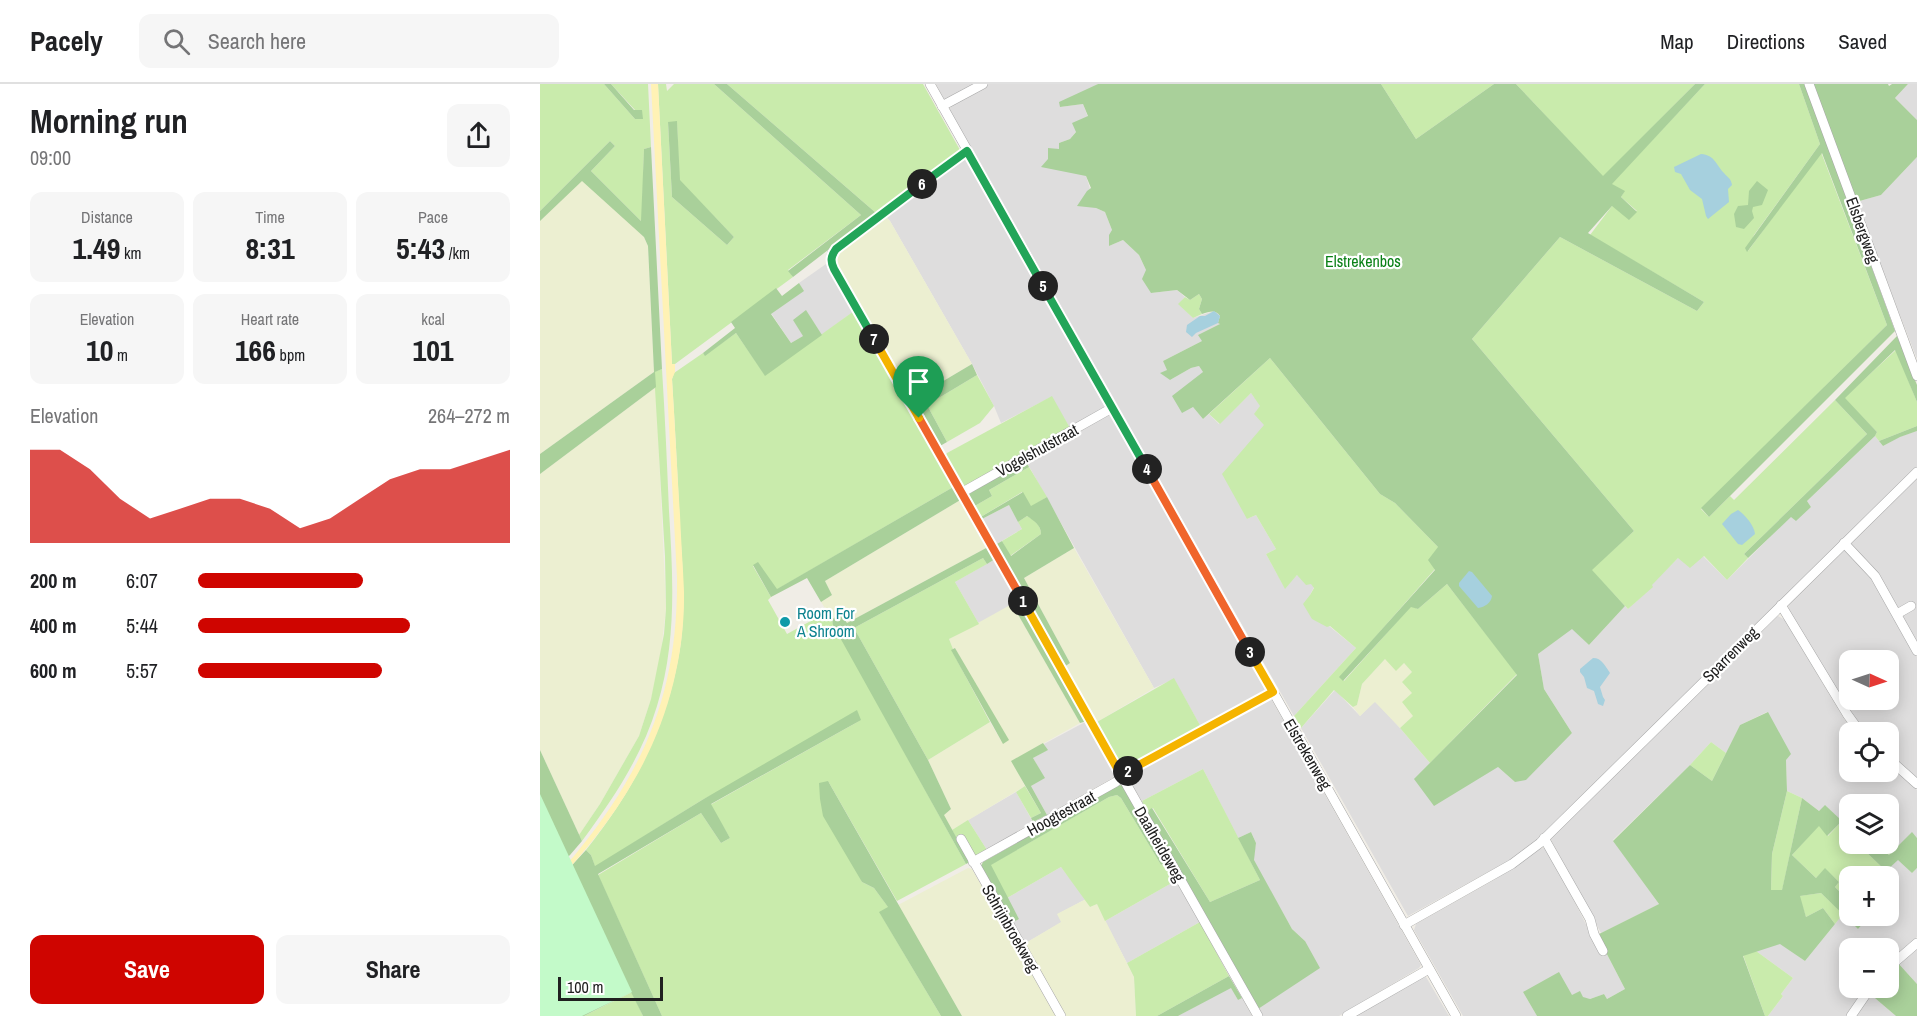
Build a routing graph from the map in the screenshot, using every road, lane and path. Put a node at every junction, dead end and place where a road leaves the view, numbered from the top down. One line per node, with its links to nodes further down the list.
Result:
1 (930, 84): 4 (street, Elstrekenweg)
2 (983, 84): 4 (street)
3 (1809, 84): 6 (street, Elsbergweg)
4 (942, 106): 5 (street, Elstrekenweg)
5 (967, 151): 7 (street, Elstrekenweg); 9 (street, Daalheideweg)
6 (1917, 376)
7 (1112, 408): 9 (street, Vogelshutstraat); 15 (street, Elstrekenweg)
8 (1917, 472): 10 (street, Sparrenweg)
9 (961, 493): 18 (street, Daalheideweg)
10 (1844, 543): 11 (street, Sparrenweg); 13 (street)
11 (1781, 605): 16 (street); 20 (street, Sparrenweg)
12 (1911, 606): 13 (street)
13 (1897, 614): 14 (street)
14 (1917, 651)
15 (1273, 692): 18 (street, Hoogtestraat); 23 (street, Elstrekenweg)
16 (1853, 722)
17 (1899, 768): 19 (street)
18 (1122, 777): 22 (street, Hoogtestraat); 30 (street, Daalheideweg)
19 (1917, 784)
20 (1544, 838): 23 (street, Sparrenweg); 25 (street)
21 (961, 839): 22 (street, Schrijnbroekweg)
22 (973, 862): 29 (street, Schrijnbroekweg)
23 (1404, 925): 27 (street, Elstrekenweg)
24 (1917, 943): 26 (street)
25 (1603, 951)
26 (1899, 959)
27 (1429, 969): 31 (street); 32 (street, Elstrekenweg)
28 (1863, 998): 33 (street)
29 (1061, 1016)
30 (1258, 1016)
31 (1347, 1016)
32 (1456, 1016)
33 (1851, 1016)

